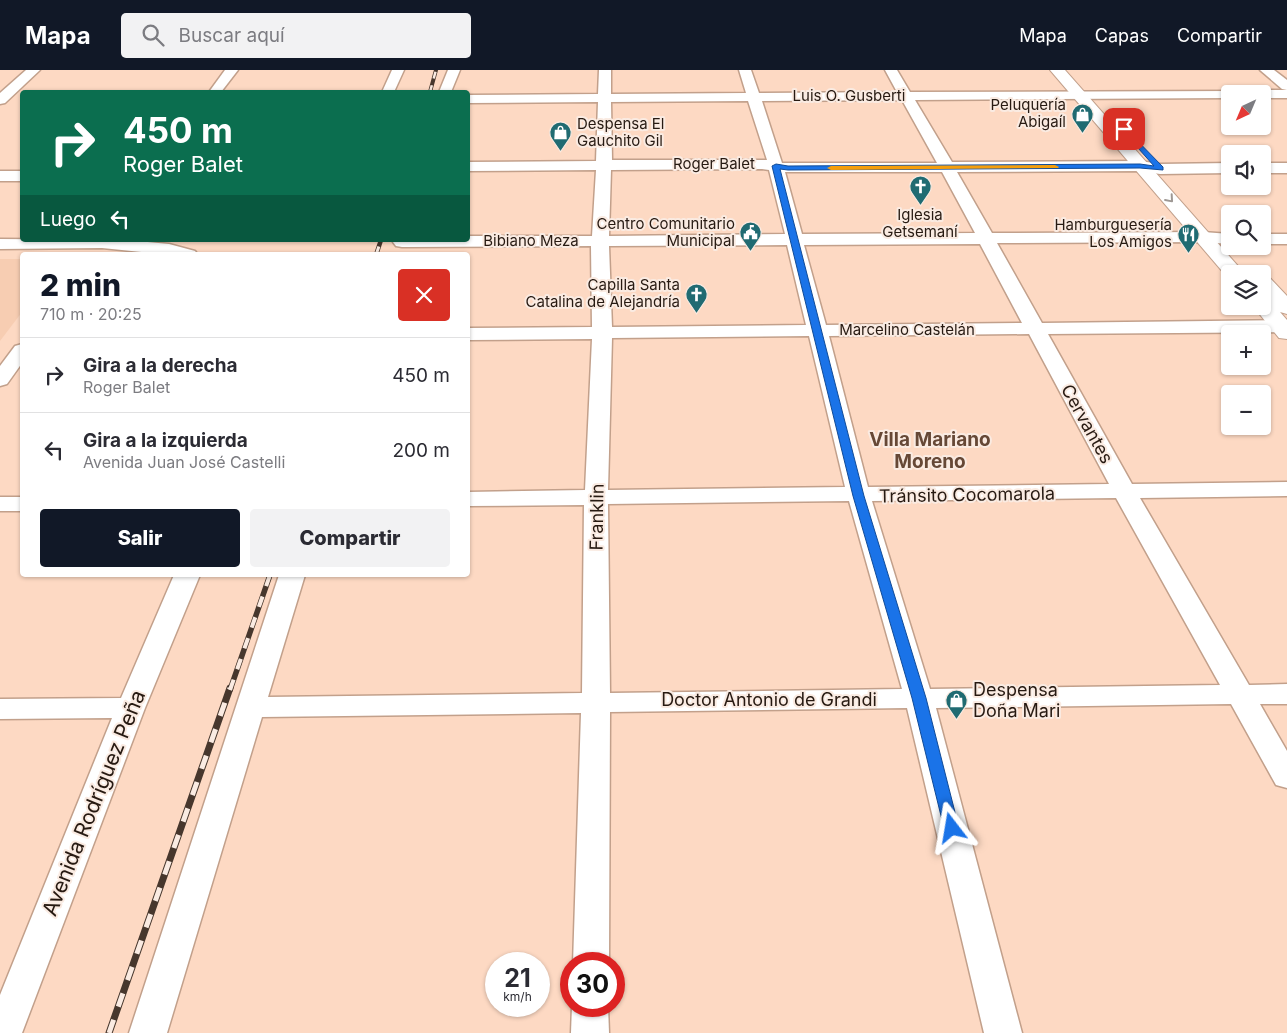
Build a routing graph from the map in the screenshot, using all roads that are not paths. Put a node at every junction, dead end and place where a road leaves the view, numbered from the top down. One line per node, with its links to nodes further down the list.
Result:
1 (34, 70): 23 (street)
2 (232, 70): 12 (street)
3 (398, 70): 13 (street)
4 (454, 70): 14 (street)
5 (604, 70): 21 (street, Franklin)
6 (745, 70): 20 (street)
7 (891, 70): 19 (street, Cervantes)
8 (1057, 70): 15 (main road)
9 (1070, 70): 15 (main road)
10 (1266, 70): 11 (street)
11 (1287, 86)
12 (217, 90)
13 (389, 90)
14 (446, 90)
15 (1086, 94): 16 (street, Luis O. Gusberti); 19 (street, Luis O. Gusberti); 28 (main road); 33 (main road)
16 (1221, 94)
17 (1271, 94): 18 (street)
18 (1287, 94)
19 (906, 95): 20 (street, Luis O. Gusberti); 29 (street, Cervantes)
20 (752, 96): 21 (street, Luis O. Gusberti); 27 (street)
21 (604, 98): 22 (street, Luis O. Gusberti); 25 (street, Franklin)
22 (470, 99)
23 (0, 101): 24 (street)
24 (20, 101)
25 (604, 164): 26 (street, Roger Balet); 27 (street, Roger Balet); 43 (street, Franklin)
26 (470, 166)
27 (776, 166): 29 (street, Roger Balet); 41 (street)
28 (1140, 166): 29 (street, Roger Balet); 33 (street, Roger Balet); 37 (main road, one-way to 37)
29 (947, 168): 38 (street, Cervantes)
30 (1221, 168): 33 (street, Roger Balet)
31 (1271, 168): 32 (street)
32 (1287, 168)
33 (1160, 169): 36 (main road)
34 (0, 176): 35 (street)
35 (20, 176)
36 (1221, 234)
37 (1203, 237): 38 (street, Bibiano Meza); 42 (street, Bibiano Meza); 49 (main road)
38 (986, 238): 41 (street, Bibiano Meza); 54 (street, Cervantes)
39 (1271, 239): 40 (street)
40 (1287, 239)
41 (793, 240): 43 (street, Bibiano Meza); 55 (street)
42 (1221, 240)
43 (600, 241): 46 (street, Bibiano Meza); 56 (street, Franklin)
44 (0, 244): 45 (street)
45 (100, 246): 47 (street)
46 (401, 246)
47 (179, 252)
48 (1240, 255): 50 (main road)
49 (1227, 265)
50 (1248, 265)
51 (1271, 297): 53 (main road)
52 (1271, 312): 53 (main road)
53 (1285, 323): 54 (street, Marcelino Castelán)
54 (1035, 329): 55 (street, Marcelino Castelán); 61 (street, Cervantes)
55 (817, 330): 56 (street, Marcelino Castelán); 62 (street)
56 (602, 332): 57 (street, Marcelino Castelán); 63 (street, Franklin)
57 (470, 334)
58 (20, 353): 59 (street)
59 (0, 380)
60 (1287, 489): 61 (street, Tránsito Cocomarola)
61 (1125, 493): 62 (street, Tránsito Cocomarola); 70 (street, Cervantes)
62 (859, 496): 63 (street, Tránsito Cocomarola); 71 (street)
63 (596, 498): 64 (street, Tránsito Cocomarola); 72 (street, Franklin)
64 (470, 499)
65 (0, 504): 66 (street)
66 (20, 504)
67 (186, 577): 74 (street, Avenida Rodríguez Peña)
68 (291, 577): 73 (street)
69 (1287, 694): 70 (street, Doctor Antonio de Grandi)
70 (1242, 695): 71 (street, Doctor Antonio de Grandi); 76 (street, Cervantes)
71 (919, 698): 72 (street, Doctor Antonio de Grandi); 82 (street)
72 (596, 701): 73 (street, Doctor Antonio de Grandi); 77 (street, Franklin)
73 (250, 706): 80 (street)
74 (131, 708): 75 (street); 79 (street, Avenida Rodríguez Peña)
75 (0, 709)
76 (1287, 777)
77 (591, 952)
78 (590, 1017): 81 (street)
79 (3, 1033)
80 (148, 1033)
81 (590, 1033)
82 (1003, 1033)

